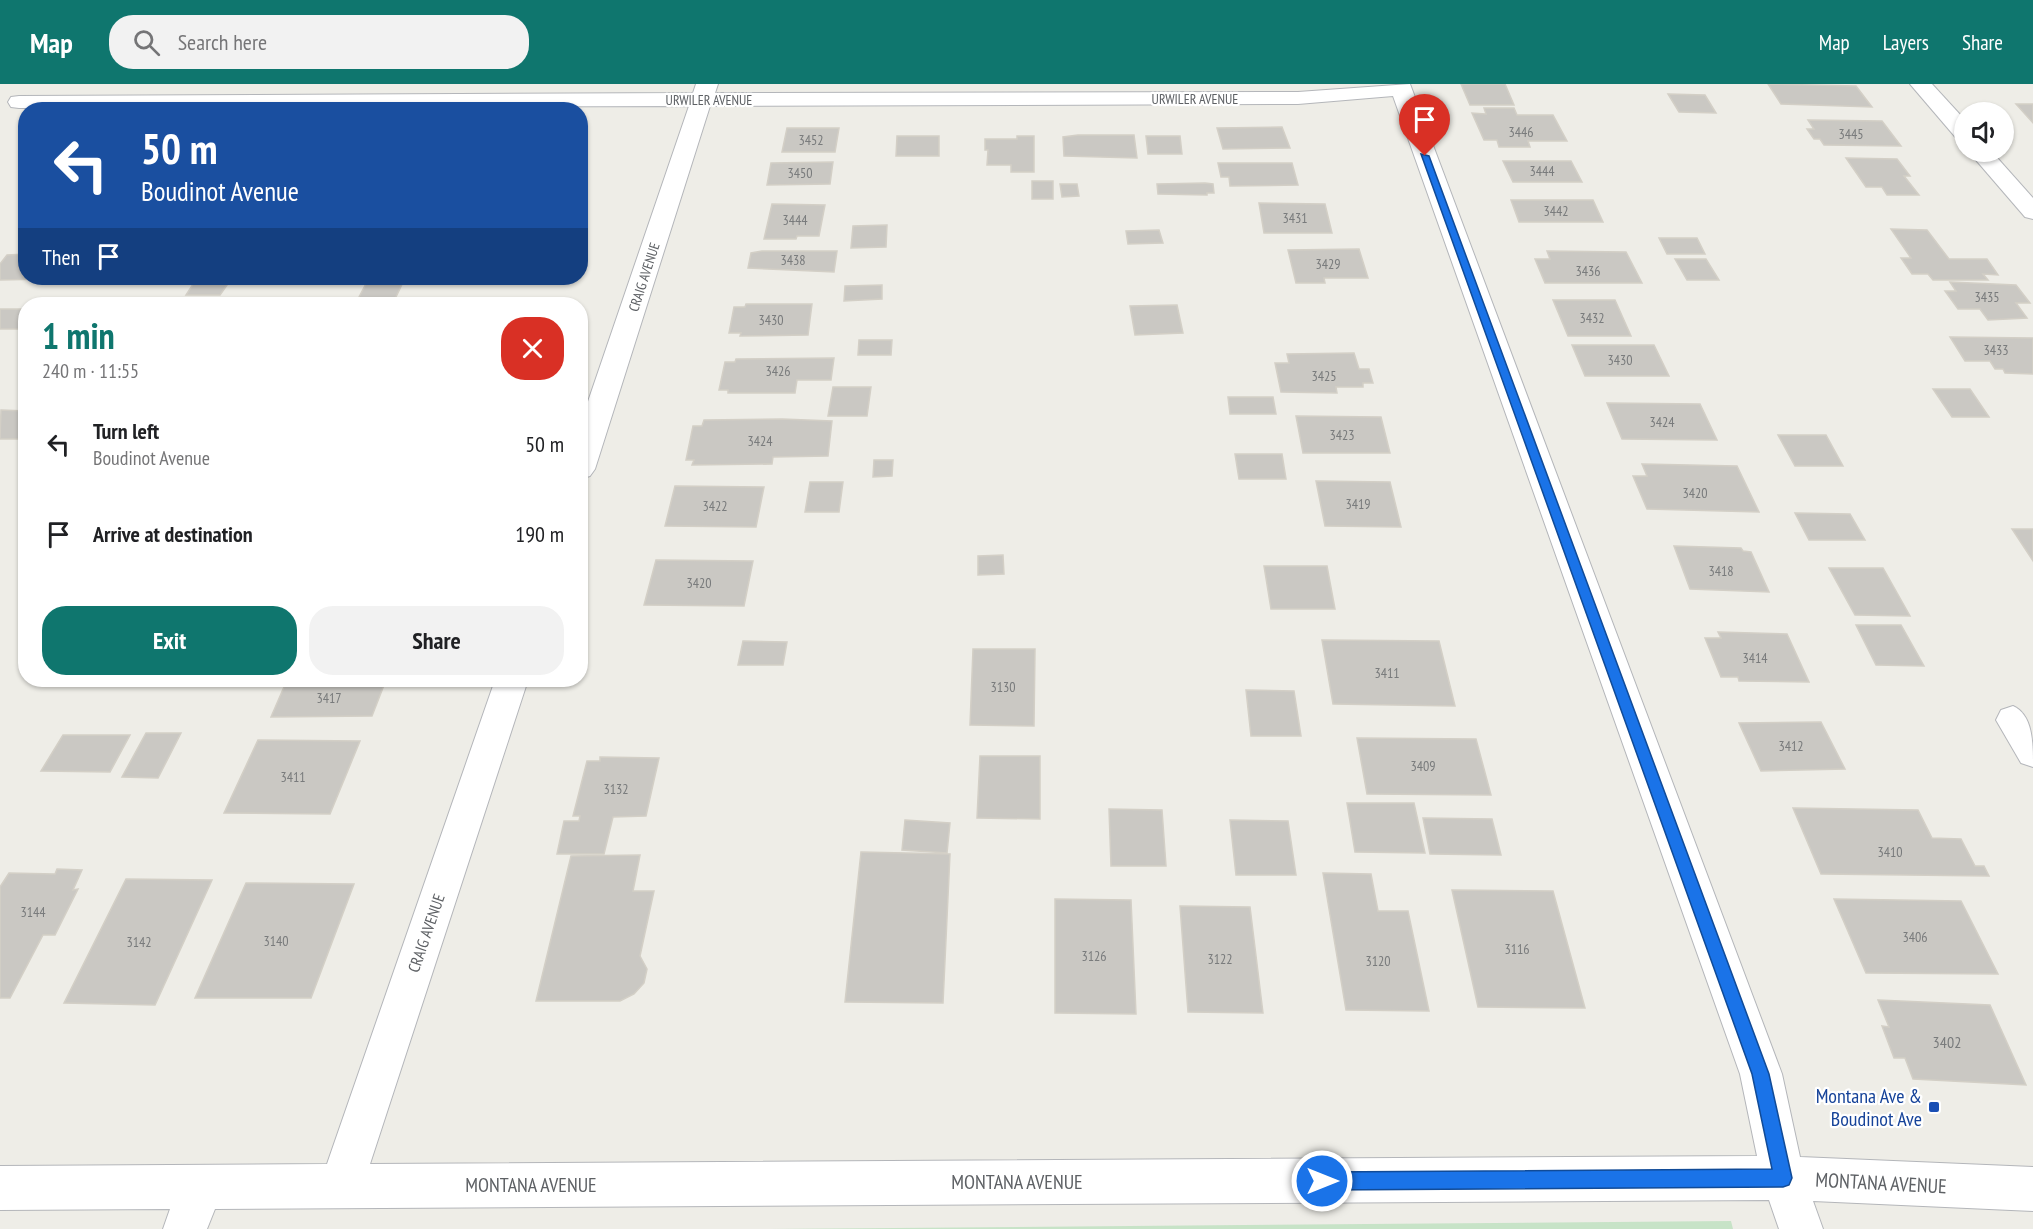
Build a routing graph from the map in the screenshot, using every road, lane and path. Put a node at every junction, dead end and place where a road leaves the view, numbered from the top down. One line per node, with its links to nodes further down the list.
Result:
1 (36, 84): 5 (street, URWILER AVENUE)
2 (1921, 84): 7 (street)
3 (1399, 86): 4 (street, URWILER AVENUE); 14 (street)
4 (704, 92): 6 (street, URWILER AVENUE); 10 (street, CRAIG AVENUE)
5 (19, 102)
6 (297, 102)
7 (1954, 122)
8 (1989, 162): 9 (street)
9 (2033, 212)
10 (588, 445)
11 (509, 687): 15 (street, CRAIG AVENUE)
12 (2013, 720): 13 (street)
13 (2033, 753)
14 (1783, 1178): 15 (street, MONTANA AVENUE); 18 (street, MONTANA AVENUE); 20 (street)
15 (341, 1186): 16 (street, MONTANA AVENUE)
16 (201, 1187): 17 (street, MONTANA AVENUE); 19 (street)
17 (0, 1188)
18 (2033, 1189)
19 (185, 1229)
20 (1801, 1229)

